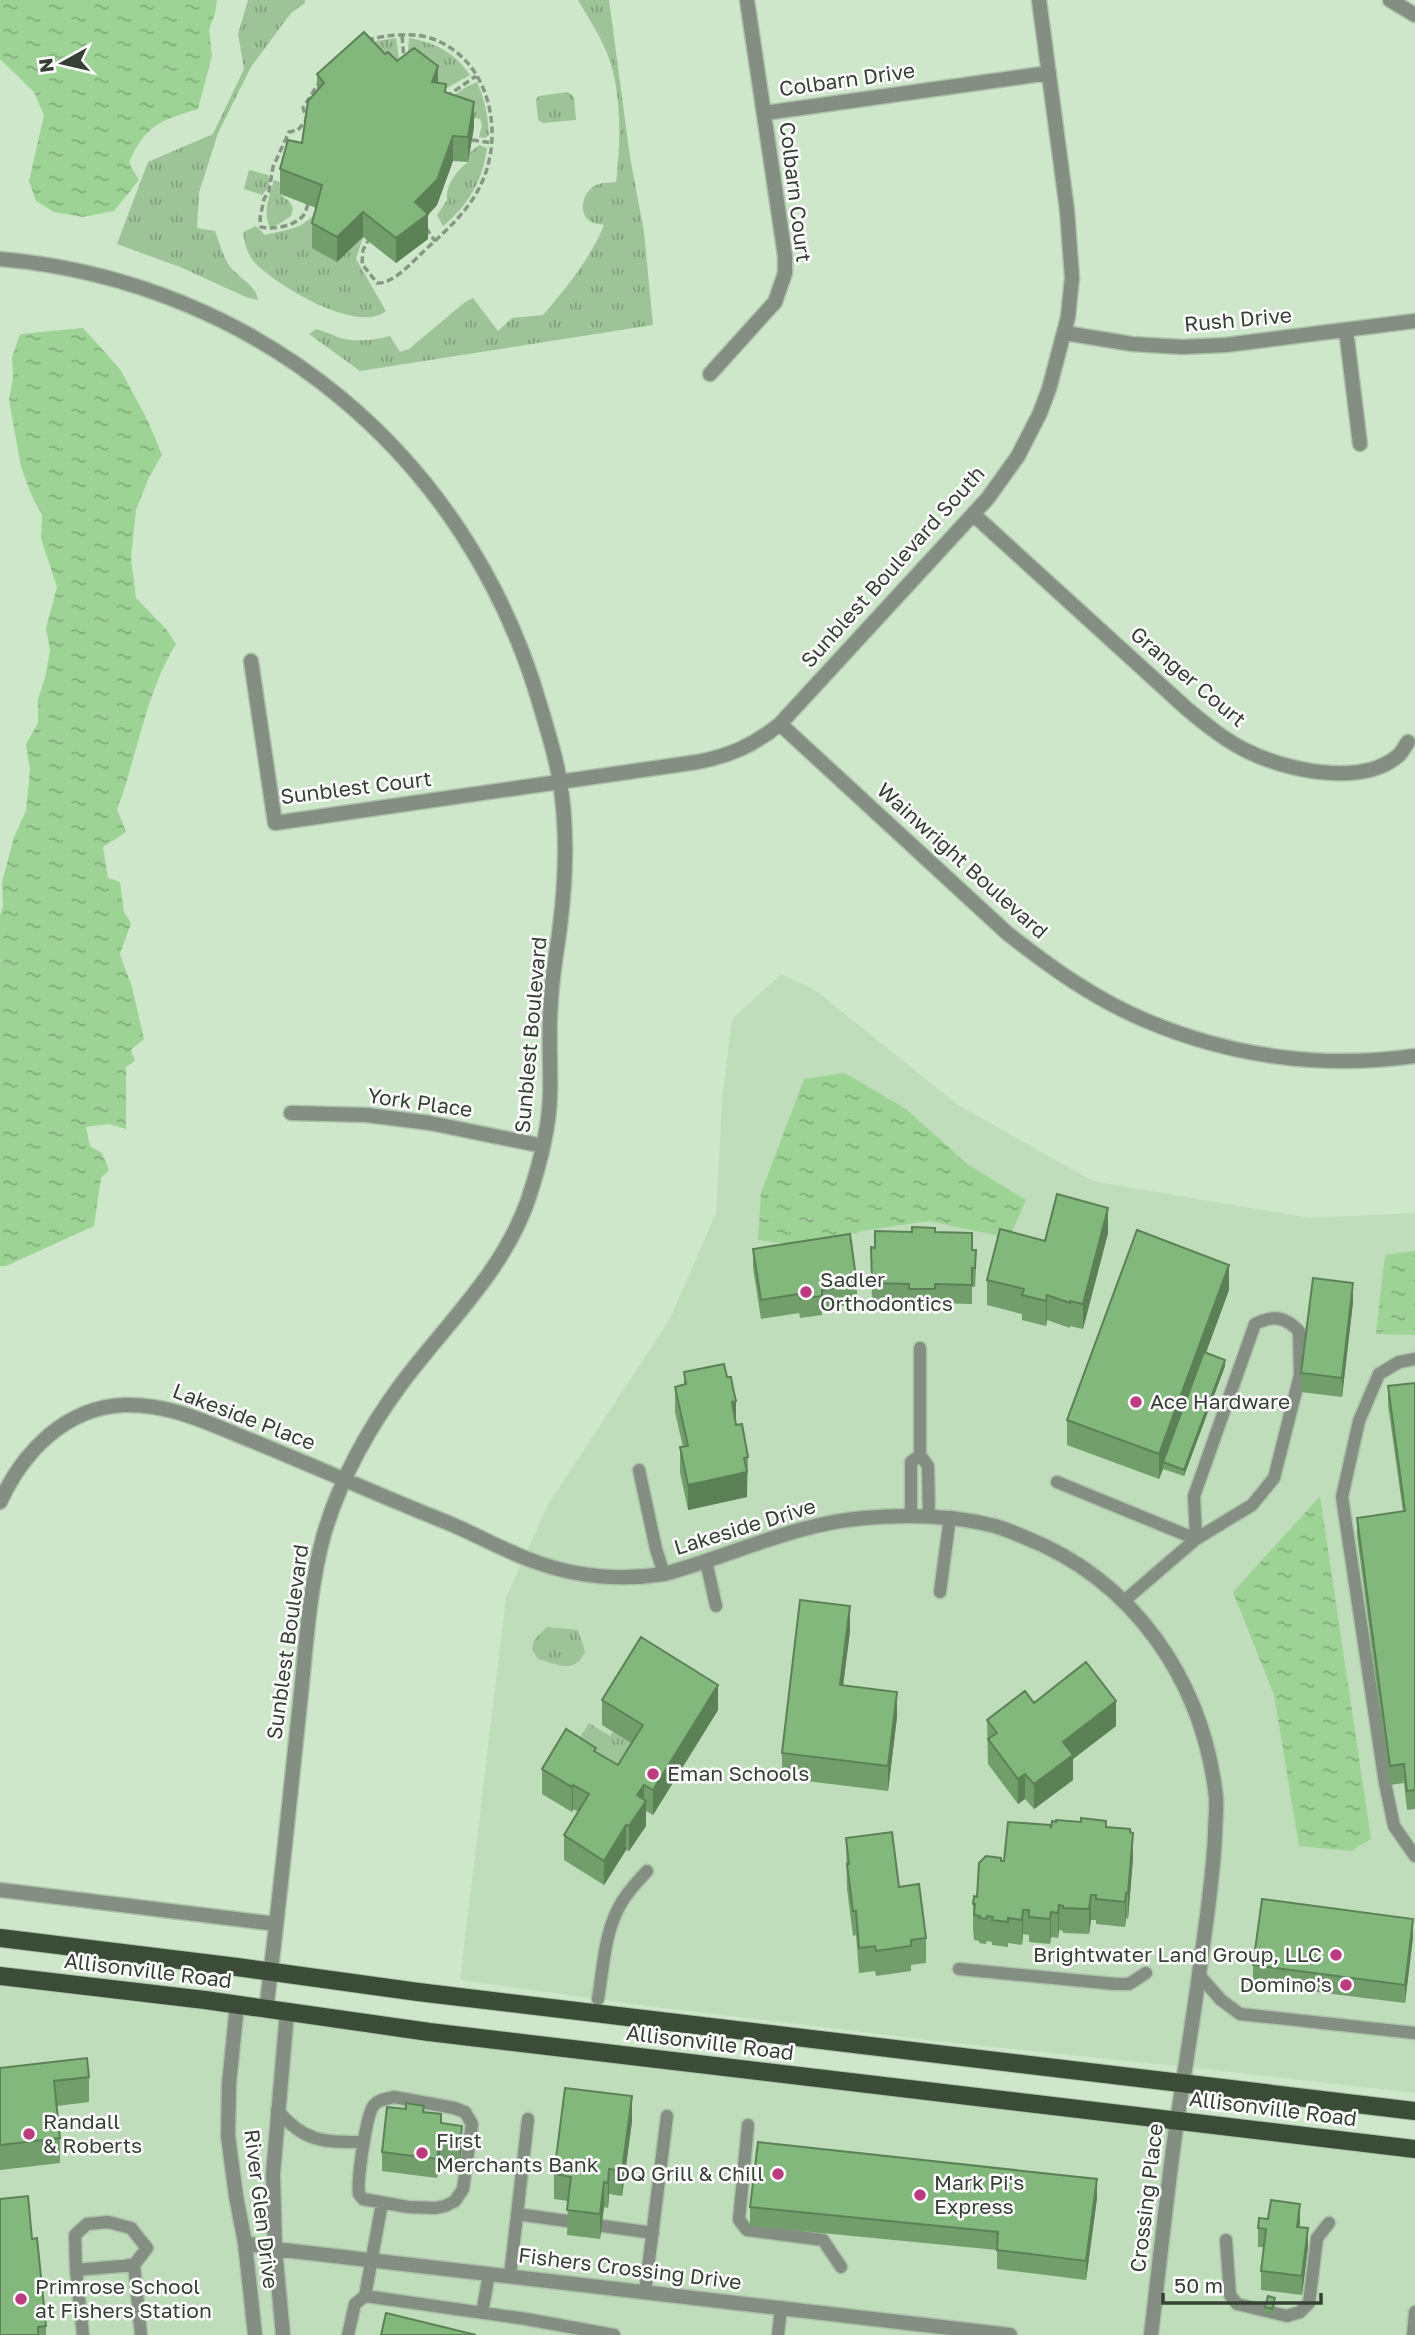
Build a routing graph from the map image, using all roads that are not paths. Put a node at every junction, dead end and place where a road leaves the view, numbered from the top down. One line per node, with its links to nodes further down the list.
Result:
1 (747, 0): 6 (street, Colbarn Drive)
2 (1039, 0): 5 (street, Sunblest Boulevard South)
3 (1390, 0): 4 (street)
4 (1415, 15)
5 (1049, 73): 6 (street, Colbarn Drive); 10 (street, Sunblest Boulevard South)
6 (765, 113): 11 (street, Colbarn Court)
7 (0, 259): 17 (street, Sunblest Boulevard)
8 (1415, 321): 9 (street, Rush Drive)
9 (1346, 330): 10 (street, Rush Drive); 12 (street)
10 (1065, 333): 13 (street, Sunblest Boulevard South)
11 (710, 374)
12 (1360, 444)
13 (974, 515): 15 (street, Sunblest Boulevard South); 16 (street, Granger Court)
14 (251, 661): 17 (street, Sunblest Court)
15 (780, 724): 17 (street, Sunblest Boulevard South); 18 (street, Wainwright Boulevard)
16 (1408, 741)
17 (560, 780): 20 (street, Sunblest Boulevard)
18 (1415, 1056)
19 (291, 1113): 20 (street, York Place)
20 (543, 1146): 25 (street, Sunblest Boulevard)
21 (920, 1348): 23 (lane)
22 (1415, 1359): 37 (lane)
23 (920, 1455): 28 (lane); 29 (lane)
24 (639, 1470): 33 (lane)
25 (345, 1478): 27 (street, Lakeside Place); 33 (street, Lakeside Drive); 40 (street, Sunblest Boulevard)
26 (1057, 1482): 31 (lane)
27 (0, 1502)
28 (911, 1516): 29 (street, Lakeside Drive); 32 (street, Lakeside Drive)
29 (929, 1516): 30 (street, Lakeside Drive)
30 (950, 1517): 34 (lane); 35 (street, Lakeside Drive)
31 (1196, 1539): 31 (lane); 35 (lane)
32 (706, 1561): 33 (street, Lakeside Drive); 36 (lane)
33 (664, 1574)
34 (940, 1592)
35 (1124, 1601): 45 (street, Lakeside Drive)
36 (716, 1606)
37 (1415, 1856)
38 (647, 1871): 47 (lane)
39 (0, 1890): 40 (street)
40 (276, 1924): 43 (street, Sunblest Boulevard)
41 (0, 1938): 43 (main road, Allisonville Road)
42 (959, 1969): 44 (lane)
43 (271, 1972): 49 (street, Sunblest Boulevard); 52 (main road, Allisonville Road)
44 (1146, 1973)
45 (1199, 1975): 51 (lane); 52 (street, Lakeside Drive)
46 (0, 1976): 48 (main road, Allisonville Road)
47 (598, 1998)
48 (237, 2006): 49 (main road, Allisonville Road); 68 (street, River Glen Drive)
49 (266, 2010): 50 (main road, Allisonville Road)
50 (287, 2012): 53 (street, River Glen Drive); 57 (main road, Allisonville Road)
51 (1415, 2033)
52 (1185, 2075): 54 (main road, Allisonville Road); 57 (street, Crossing Place)
53 (277, 2110): 59 (lane); 69 (street, River Glen Drive)
54 (1415, 2111)
55 (667, 2116): 66 (lane)
56 (528, 2119): 62 (lane)
57 (1178, 2120): 60 (main road, Allisonville Road); 90 (street, Crossing Place)
58 (748, 2125): 72 (lane)
59 (365, 2142): 61 (lane); 61 (lane)
60 (1415, 2149)
61 (382, 2203): 70 (lane)
62 (517, 2214): 63 (lane); 75 (lane)
63 (567, 2221)
64 (1329, 2223): 67 (lane)
65 (603, 2226): 66 (lane)
66 (653, 2234): 76 (lane)
67 (1226, 2240)
68 (245, 2243): 69 (street, Fishers Crossing Drive); 84 (street, River Glen Drive)
69 (275, 2249): 70 (street, Fishers Crossing Drive); 85 (street, River Glen Drive)
70 (371, 2260): 74 (street, Fishers Crossing Drive); 77 (lane)
71 (134, 2264): 73 (lane); 73 (lane); 83 (lane)
72 (841, 2267)
73 (76, 2270): 82 (lane)
74 (489, 2274): 75 (street, Fishers Crossing Drive); 80 (lane)
75 (510, 2276): 76 (street, Fishers Crossing Drive)
76 (645, 2292): 78 (street, Fishers Crossing Drive)
77 (365, 2296): 80 (lane); 86 (lane)
78 (781, 2307): 88 (lane); 89 (street, Fishers Crossing Drive)
79 (1415, 2312): 91 (lane)
80 (482, 2313): 81 (lane)
81 (552, 2330): 87 (lane)
82 (83, 2335)
83 (141, 2335)
84 (255, 2335)
85 (283, 2335)
86 (348, 2335)
87 (614, 2335)
88 (778, 2335)
89 (1010, 2335)
90 (1151, 2335)
91 (1413, 2335)

